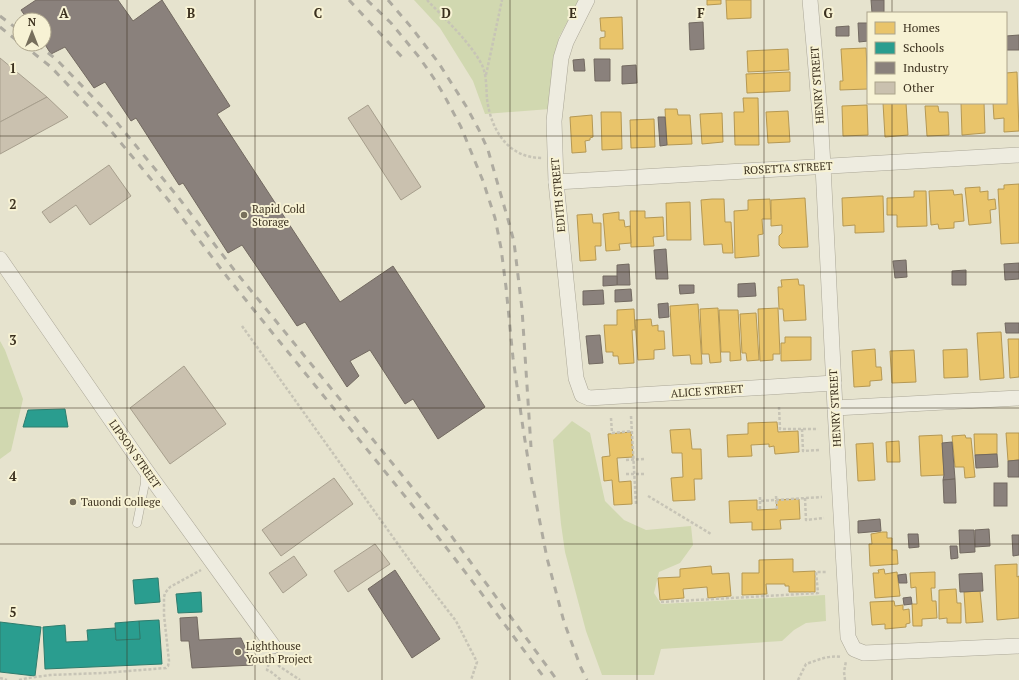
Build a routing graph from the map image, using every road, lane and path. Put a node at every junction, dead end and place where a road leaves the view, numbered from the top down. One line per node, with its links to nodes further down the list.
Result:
1 (427, 0): 5 (path)
2 (502, 0): 5 (path)
3 (587, 0): 7 (street, EDITH STREET)
4 (810, 0): 8 (street, HENRY STREET)
5 (486, 77): 7 (path)
6 (1019, 155): 8 (street, ROSETTA STREET)
7 (555, 158): 9 (street, EDITH STREET)
8 (823, 166): 9 (street, ROSETTA STREET); 12 (street, HENRY STREET)
9 (556, 182): 13 (street, EDITH STREET)
10 (0, 259): 26 (street, LIPSON STREET)
11 (242, 326): 52 (path)
12 (834, 383): 13 (street, ALICE STREET); 16 (street, HENRY STREET)
13 (582, 395)
14 (1019, 398): 16 (street)
15 (778, 407): 20 (path)
16 (835, 408): 46 (street, HENRY STREET)
17 (631, 416): 21 (path)
18 (611, 418): 21 (path)
19 (818, 428): 20 (path)
20 (802, 429): 22 (path)
21 (632, 431): 25 (path)
22 (819, 450)
23 (645, 459): 25 (path)
24 (626, 460): 25 (path)
25 (634, 460): 28 (path)
26 (145, 469): 40 (lane); 42 (street, LIPSON STREET)
27 (626, 474): 28 (path)
28 (635, 474): 29 (path); 36 (path)
29 (646, 474)
30 (648, 496): 41 (path)
31 (760, 497): 35 (path)
32 (822, 497): 34 (path)
33 (776, 498): 34 (path); 35 (path); 38 (path)
34 (805, 498): 39 (path)
35 (760, 501): 37 (path)
36 (636, 504)
37 (760, 509)
38 (777, 509)
39 (824, 518)
40 (137, 523)
41 (711, 534)
42 (213, 564): 45 (street, LIPSON STREET); 49 (path)
43 (827, 572): 44 (path)
44 (661, 602)
45 (273, 646): 50 (path); 51 (path)
46 (1019, 646)
47 (0, 678): 48 (path)
48 (7, 680)
49 (19, 680)
50 (281, 680)
51 (300, 680)
52 (471, 680)
53 (798, 680): 54 (path)
54 (845, 680)

